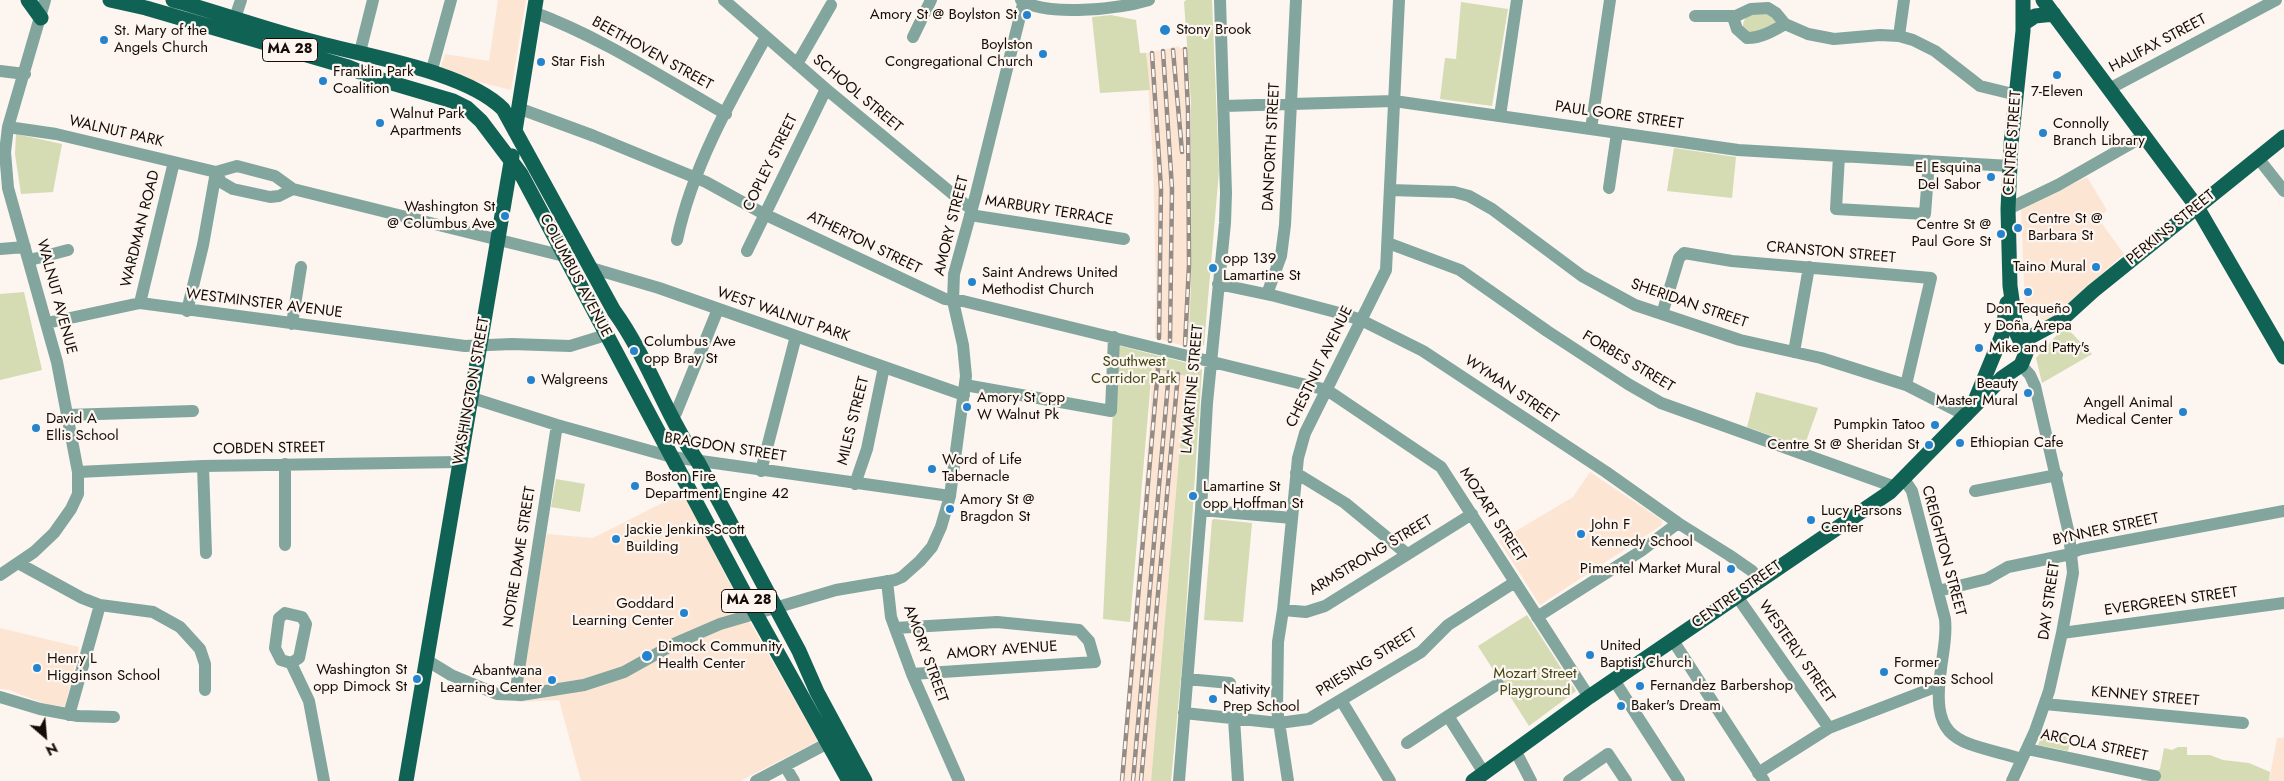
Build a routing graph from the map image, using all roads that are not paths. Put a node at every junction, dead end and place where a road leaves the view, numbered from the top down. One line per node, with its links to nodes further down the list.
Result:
1 (28, 0): 26 (main road)
2 (46, 0): 26 (street, WALNUT AVENUE)
3 (110, 0): 55 (main road, COLUMBUS AVENUE / MA 28)
4 (174, 0): 27 (main road, COLUMBUS AVENUE / MA 28)
5 (240, 0): 27 (street)
6 (373, 0): 33 (street)
7 (451, 0): 36 (street)
8 (724, 0): 32 (street, SCHOOL STREET)
9 (931, 0): 30 (street)
10 (1149, 0): 20 (street)
11 (1220, 0): 43 (street, LAMARTINE STREET)
12 (1296, 0): 42 (street, DANFORTH STREET)
13 (1399, 0): 41 (street, CHESTNUT AVENUE)
14 (1517, 0): 46 (street)
15 (1610, 0): 48 (street)
16 (1904, 0): 31 (street)
17 (2023, 0): 29 (main road, CENTRE STREET)
18 (2044, 0): 23 (main road)
19 (2276, 0): 38 (street, HALIFAX STREET)
20 (1023, 1): 68 (street, AMORY STREET)
21 (832, 4): 34 (street)
22 (535, 6): 44 (main road, WASHINGTON STREET); 45 (street, BEETHOVEN STREET)
23 (2054, 14): 29 (main road); 38 (main road)
24 (1695, 16): 25 (street)
25 (1736, 16): 28 (street); 28 (street)
26 (40, 18): 37 (street, WALNUT AVENUE)
27 (235, 18): 33 (main road, COLUMBUS AVENUE / MA 28)
28 (1785, 24): 31 (street)
29 (2023, 24): 40 (main road, CENTRE STREET)
30 (913, 36)
31 (1899, 36): 40 (street)
32 (766, 37): 34 (street, SCHOOL STREET); 45 (street)
33 (360, 52): 36 (main road, COLUMBUS AVENUE / MA 28)
34 (797, 64): 39 (street, SCHOOL STREET)
35 (0, 71): 37 (street)
36 (432, 73): 49 (main road, COLUMBUS AVENUE / MA 28)
37 (24, 74): 47 (street, WALNUT AVENUE)
38 (2109, 89): 51 (main road)
39 (826, 90): 68 (street, SCHOOL STREET); 69 (street, COPLEY STREET)
40 (2017, 94): 58 (main road, CENTRE STREET)
41 (1394, 101): 42 (street, PAUL GORE STREET); 46 (street, PAUL GORE STREET); 64 (street, CHESTNUT AVENUE)
42 (1290, 104): 43 (street, PAUL GORE STREET); 85 (street, DANFORTH STREET)
43 (1224, 106): 83 (street, LAMARTINE STREET)
44 (518, 108): 49 (main road, WASHINGTON STREET); 60 (street, ATHERTON STREET)
45 (726, 114): 60 (street)
46 (1500, 116): 48 (street, PAUL GORE STREET)
47 (8, 126): 57 (street, WALNUT PARK); 61 (street, WALNUT AVENUE)
48 (1591, 128): 50 (street, PAUL GORE STREET)
49 (516, 129): 55 (main road, WASHINGTON STREET); 82 (main road, COLUMBUS AVENUE / MA 28)
50 (1617, 132): 53 (street, PAUL GORE STREET); 62 (street)
51 (2144, 136): 66 (main road); 67 (street)
52 (2284, 137): 54 (main road, PERKINS STREET)
53 (1839, 156): 56 (street, PAUL GORE STREET); 56 (street)
54 (2258, 158): 65 (street); 66 (main road, PERKINS STREET)
55 (512, 160): 70 (main road, WASHINGTON STREET); 78 (main road, COLUMBUS AVENUE / MA 28)
56 (1929, 161): 58 (street, PAUL GORE STREET)
57 (174, 162): 59 (street, WALNUT PARK); 87 (street, WARDMAN ROAD)
58 (2010, 166): 67 (main road, CENTRE STREET)
59 (216, 172): 63 (street, WALNUT PARK); 63 (street, WALNUT PARK); 89 (street)
60 (697, 178): 69 (street, ATHERTON STREET); 72 (street)
61 (4, 188): 74 (street, WALNUT AVENUE)
62 (1610, 188)
63 (293, 190): 70 (street, WALNUT PARK)
64 (1390, 190): 73 (street, CHESTNUT AVENUE); 90 (street, SHERIDAN STREET)
65 (2284, 191)
66 (2197, 208): 92 (main road, PERKINS STREET); 102 (main road)
67 (2008, 209): 84 (main road, CENTRE STREET)
68 (971, 213): 71 (street, MARBURY TERRACE); 86 (street, AMORY STREET)
69 (764, 214): 77 (street, COPLEY STREET); 86 (street, ATHERTON STREET)
70 (498, 238): 78 (street); 99 (main road, WASHINGTON STREET)
71 (1124, 239)
72 (677, 240)
73 (1388, 243): 91 (street, CHESTNUT AVENUE); 124 (street, FORBES STREET)
74 (25, 247): 75 (street); 79 (street, WALNUT AVENUE)
75 (0, 249)
76 (68, 250): 79 (street)
77 (747, 251)
78 (564, 256): 95 (main road, COLUMBUS AVENUE / MA 28)
79 (30, 260): 93 (street, WALNUT AVENUE)
80 (301, 267): 94 (street)
81 (1809, 267): 90 (street, CRANSTON STREET); 101 (street); 106 (street, CRANSTON STREET)
82 (591, 268): 88 (street, WEST WALNUT PARK); 112 (main road, COLUMBUS AVENUE / MA 28)
83 (1218, 284): 85 (street, WYMAN STREET); 103 (street, LAMARTINE STREET)
84 (2010, 286): 98 (main road, CENTRE STREET); 100 (main road, CENTRE STREET)
85 (1268, 294): 91 (street, WYMAN STREET)
86 (953, 301): 97 (street, ATHERTON STREET); 107 (street, AMORY STREET)
87 (140, 303): 89 (street, WESTMINSTER AVENUE); 93 (street, WESTMINSTER AVENUE)
88 (718, 309): 96 (street, WEST WALNUT PARK); 112 (street)
89 (187, 311): 94 (street, WESTMINSTER AVENUE)
90 (1662, 314): 101 (street, SHERIDAN STREET)
91 (1361, 320): 108 (street, CHESTNUT AVENUE); 132 (street, WYMAN STREET)
92 (2060, 321): 98 (main road, PERKINS STREET); 104 (main road, PERKINS STREET)
93 (47, 323): 111 (street, WALNUT AVENUE)
94 (292, 324): 99 (street, WESTMINSTER AVENUE)
95 (606, 336): 99 (street, WESTMINSTER AVENUE); 115 (main road, COLUMBUS AVENUE / MA 28)
96 (796, 336): 105 (street, WEST WALNUT PARK); 120 (street)
97 (1114, 337): 103 (street, ATHERTON STREET); 107 (street, WEST WALNUT PARK)
98 (2020, 341): 100 (main road); 104 (main road, CENTRE STREET)
99 (479, 346): 109 (main road, WASHINGTON STREET)
100 (1996, 347): 104 (main road); 113 (main road, CENTRE STREET)
101 (1794, 352): 106 (street, SHERIDAN STREET)
102 (2284, 357)
103 (1211, 360): 108 (street, MOZART STREET); 128 (street, LAMARTINE STREET)
104 (2021, 363): 113 (main road, CENTRE STREET); 123 (street, DAY STREET)
105 (884, 367): 107 (street, WEST WALNUT PARK); 125 (street, MILES STREET)
106 (1906, 386): 113 (street, SHERIDAN STREET)
107 (965, 390): 127 (street, AMORY STREET)
108 (1327, 390): 122 (street, CHESTNUT AVENUE); 130 (street, MOZART STREET)
109 (472, 398): 114 (street, BRAGDON STREET); 116 (main road, WASHINGTON STREET)
110 (193, 411): 111 (street)
111 (67, 415): 121 (street, WALNUT AVENUE)
112 (670, 416): 117 (main road, COLUMBUS AVENUE / MA 28)
113 (1967, 416): 124 (main road, CENTRE STREET)
114 (558, 425): 115 (street, BRAGDON STREET); 162 (street, NOTRE DAME STREET)
115 (672, 457): 117 (street, BRAGDON STREET); 148 (main road, COLUMBUS AVENUE / MA 28)
116 (459, 462): 118 (street, COBDEN STREET); 153 (main road, WASHINGTON STREET)
117 (698, 462): 120 (street, BRAGDON STREET); 146 (main road, COLUMBUS AVENUE / MA 28)
118 (284, 464): 119 (street, COBDEN STREET); 133 (street)
119 (203, 466): 121 (street, COBDEN STREET); 135 (street)
120 (761, 471): 125 (street, BRAGDON STREET)
121 (78, 472): 137 (street, WALNUT AVENUE)
122 (1296, 473): 131 (street, CHESTNUT AVENUE); 136 (street)
123 (2057, 475): 126 (street); 134 (street, DAY STREET)
124 (1900, 483): 139 (main road, CENTRE STREET); 142 (street, CREIGHTON STREET)
125 (855, 484): 127 (street, BRAGDON STREET)
126 (1975, 491)
127 (950, 496): 140 (street, AMORY STREET)
128 (1201, 510): 131 (street); 156 (street, LAMARTINE STREET)
129 (2284, 511): 134 (street, BYNNER STREET)
130 (1472, 514): 136 (street, ARMSTRONG STREET); 141 (street, MOZART STREET)
131 (1292, 518): 147 (street, CHESTNUT AVENUE)
132 (1678, 522): 139 (street, WYMAN STREET); 149 (street)
133 (285, 546)
134 (2072, 552): 142 (street, BYNNER STREET); 151 (street, DAY STREET)
135 (206, 553)
136 (1407, 554): 147 (street, ARMSTRONG STREET)
137 (18, 563): 138 (street, WALNUT AVENUE); 145 (street)
138 (0, 575)
139 (1759, 579): 143 (main road, CENTRE STREET)
140 (887, 581): 146 (street); 150 (street, AMORY STREET)
141 (1515, 582): 149 (street, MOZART STREET); 165 (street, PRIESING STREET)
142 (1938, 591): 160 (street, CREIGHTON STREET)
143 (1736, 595): 152 (main road, CENTRE STREET); 174 (street, WESTERLY STREET)
144 (2284, 603): 151 (street, EVERGREEN STREET)
145 (100, 605): 161 (street); 168 (street)
146 (775, 607): 148 (street); 188 (main road, COLUMBUS AVENUE / MA 28)
147 (1284, 610): 172 (street, CHESTNUT AVENUE)
148 (755, 612): 162 (street); 175 (main road, COLUMBUS AVENUE / MA 28)
149 (1537, 617): 164 (street, MOZART STREET)
150 (895, 628): 155 (street, AMORY STREET); 155 (street, AMORY AVENUE)
151 (2062, 633): 166 (street, DAY STREET)
152 (1672, 639): 157 (main road, CENTRE STREET); 182 (street)
153 (428, 661): 162 (street); 184 (main road, WASHINGTON STREET)
154 (291, 663): 183 (street)
155 (912, 674): 189 (street, AMORY STREET)
156 (1187, 680): 158 (street); 167 (street, LAMARTINE STREET)
157 (1614, 680): 164 (main road, CENTRE STREET); 197 (street)
158 (1230, 683)
159 (1498, 684): 169 (street)
160 (1938, 686): 174 (street); 178 (street, CREIGHTON STREET)
161 (205, 690)
162 (515, 695)
163 (0, 697): 168 (street)
164 (1588, 697): 177 (main road, CENTRE STREET)
165 (1341, 700): 172 (street, PRIESING STREET); 193 (street)
166 (2045, 704): 173 (street, KENNEY STREET); 178 (street, DAY STREET)
167 (1184, 713): 171 (street, PRIESING STREET); 190 (street, LAMARTINE STREET)
168 (69, 715): 170 (street)
169 (1448, 716): 176 (street); 181 (street)
170 (114, 717)
171 (1234, 719): 172 (street, PRIESING STREET); 191 (street)
172 (1279, 723): 192 (street, CHESTNUT AVENUE)
173 (2243, 723)
174 (1829, 728): 182 (street)
175 (828, 743): 179 (street); 187 (main road, COLUMBUS AVENUE / MA 28)
176 (1407, 743)
177 (1515, 750): 181 (main road, CENTRE STREET); 194 (street)
178 (2024, 754): 180 (street, ARCOLA STREET); 198 (street, DAY STREET)
179 (785, 766): 185 (street); 186 (street)
180 (2155, 776)
181 (1478, 777)
182 (1761, 777)
183 (324, 781)
184 (406, 781)
185 (756, 781)
186 (794, 781)
187 (849, 781)
188 (865, 781)
189 (959, 781)
190 (1179, 781)
191 (1238, 781)
192 (1288, 781)
193 (1390, 781)
194 (1531, 781)
195 (1569, 781): 196 (street)
196 (1626, 781)
197 (1679, 781)
198 (2012, 781)

